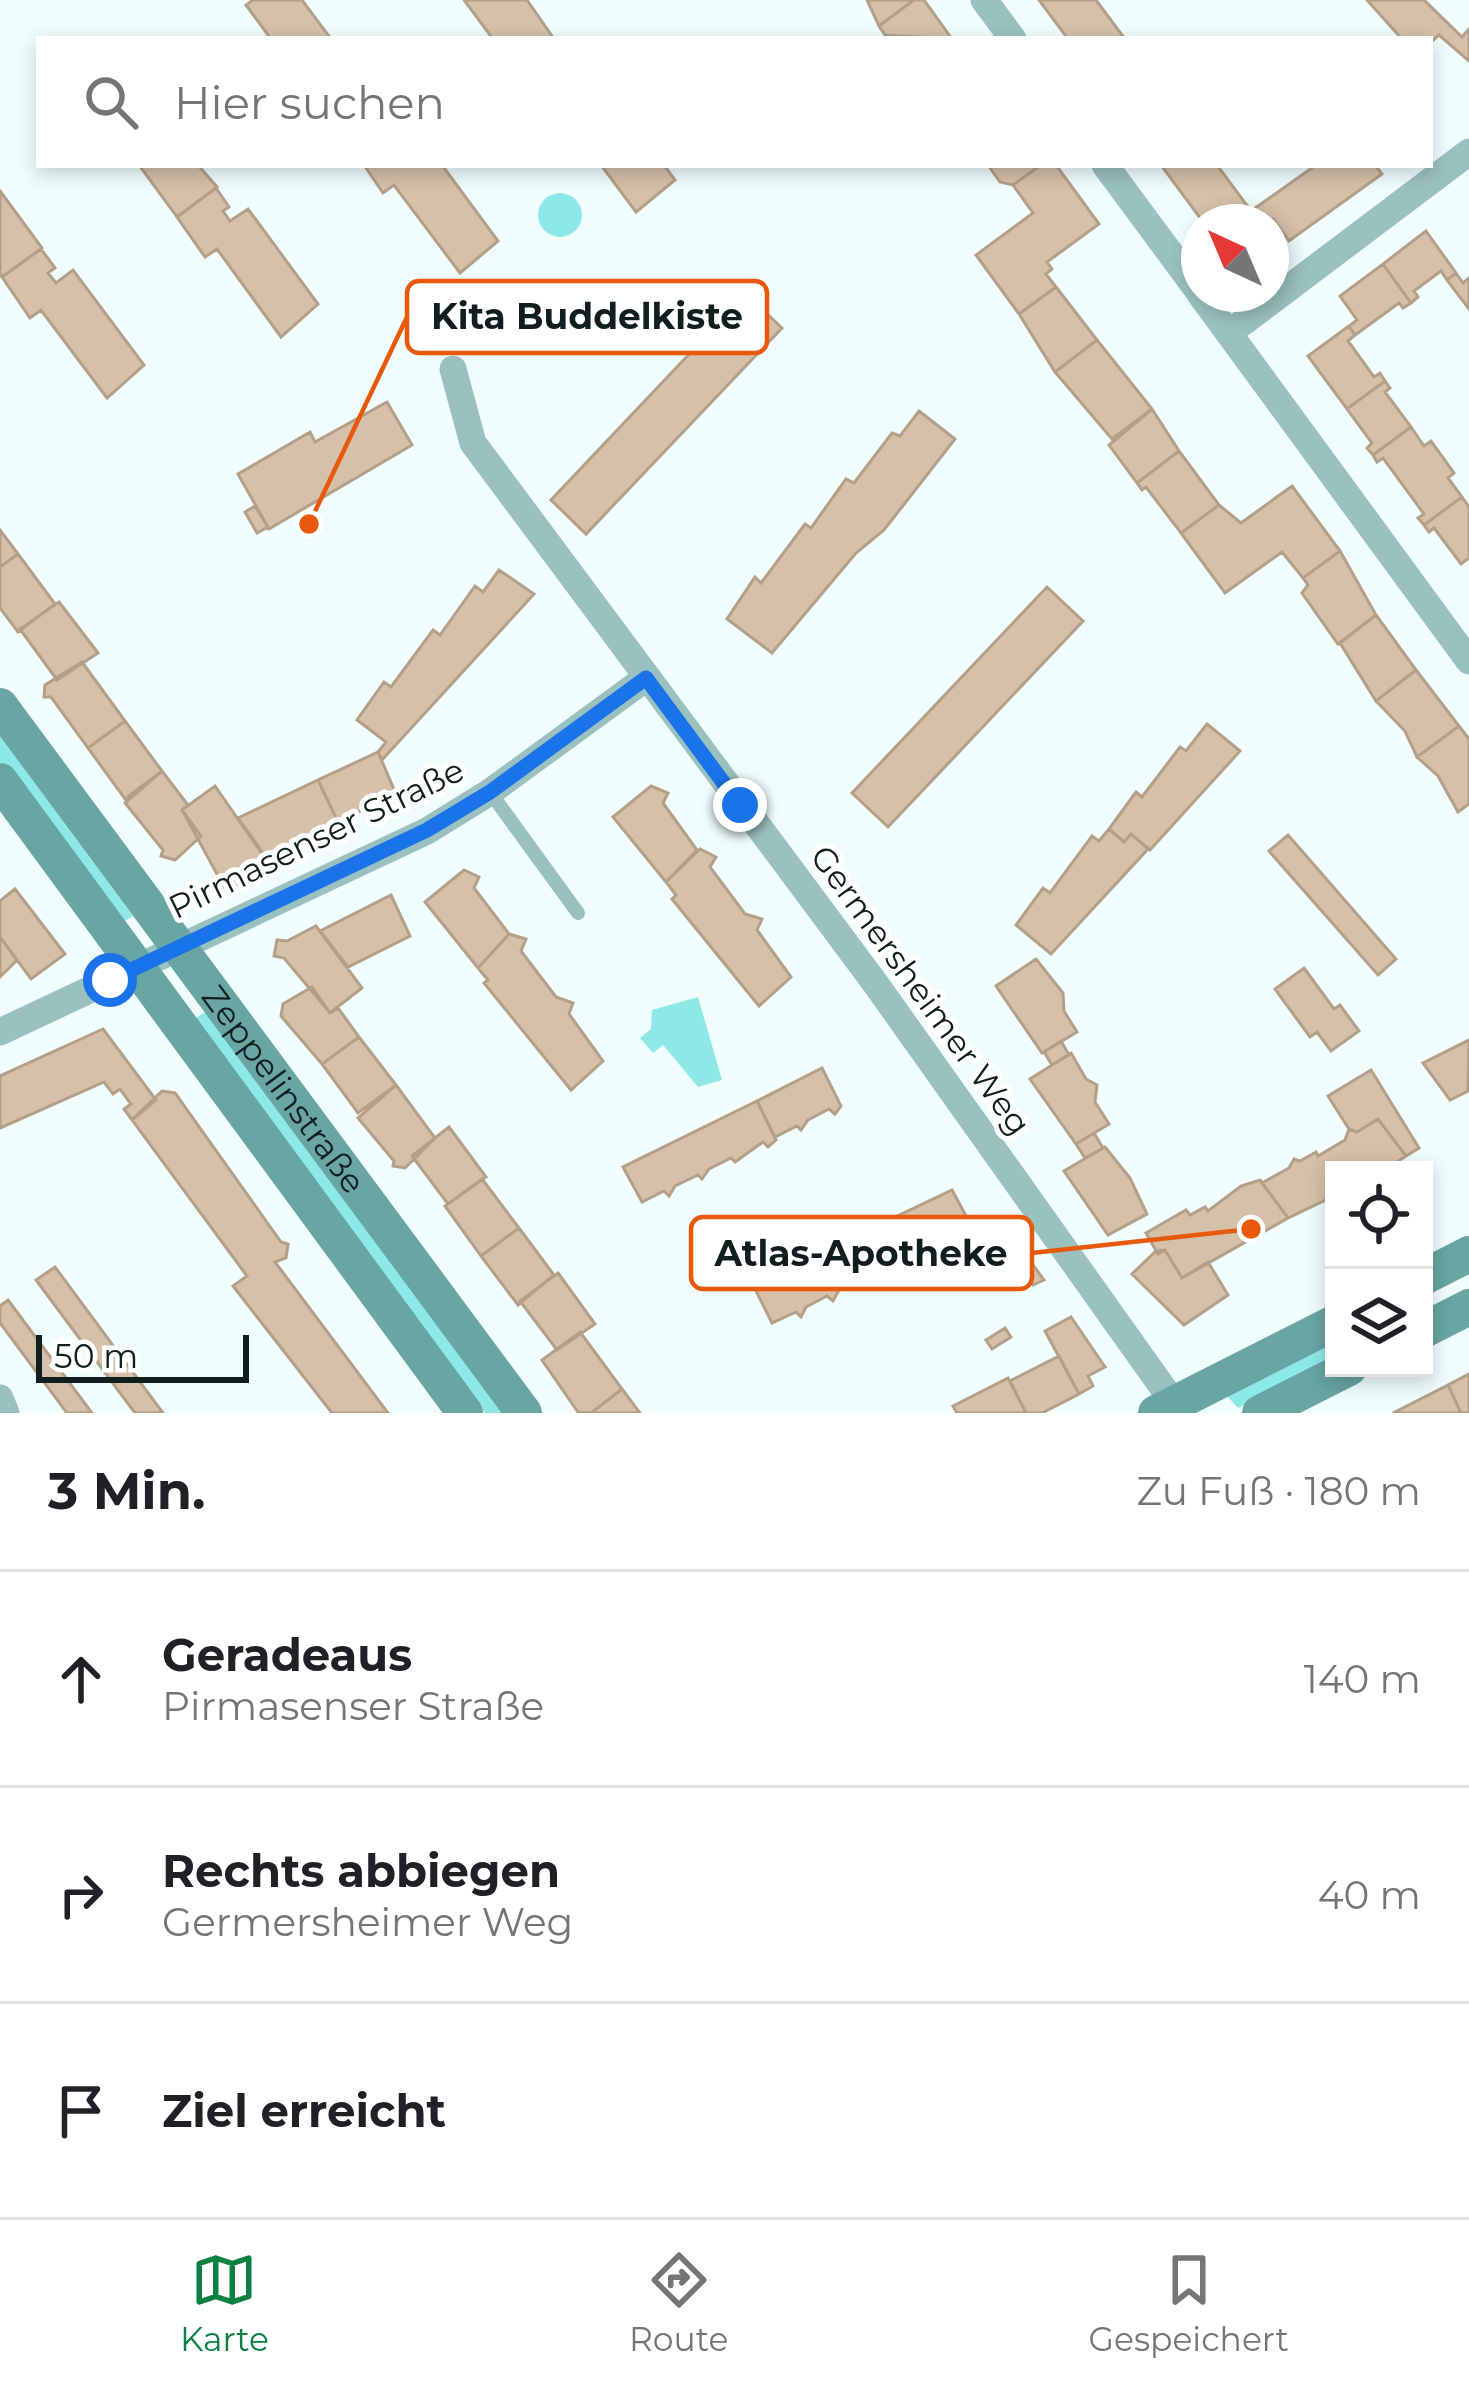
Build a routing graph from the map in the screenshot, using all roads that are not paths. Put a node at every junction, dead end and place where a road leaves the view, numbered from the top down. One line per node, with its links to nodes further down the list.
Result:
1 (984, 0): 2 (street)
2 (1010, 36)
3 (1469, 152): 7 (street)
4 (1107, 168): 5 (street)
5 (1181, 267)
6 (1213, 312): 7 (street)
7 (1228, 333): 9 (street)
8 (453, 369): 10 (street, Germersheimer Weg)
9 (1469, 661)
10 (646, 678): 13 (street, Pirmasenser Straße); 25 (street, Germersheimer Weg)
11 (0, 706): 15 (street, Zeppelinstraße)
12 (0, 781): 16 (street, Zeppelinstraße)
13 (490, 792): 14 (lane); 15 (street, Pirmasenser Straße)
14 (578, 913)
15 (178, 946): 16 (street, Pirmasenser Straße); 28 (street, Zeppelinstraße)
16 (137, 967): 17 (street, Pirmasenser Straße); 27 (street, Zeppelinstraße)
17 (0, 1032)
18 (1469, 1254): 19 (street)
19 (1433, 1272)
20 (1469, 1307): 21 (street)
21 (1433, 1325)
22 (1325, 1328): 25 (street)
23 (1331, 1377): 29 (street)
24 (0, 1398): 26 (street)
25 (1170, 1410)
26 (6, 1413)
27 (465, 1413)
28 (524, 1413)
29 (1260, 1413)

